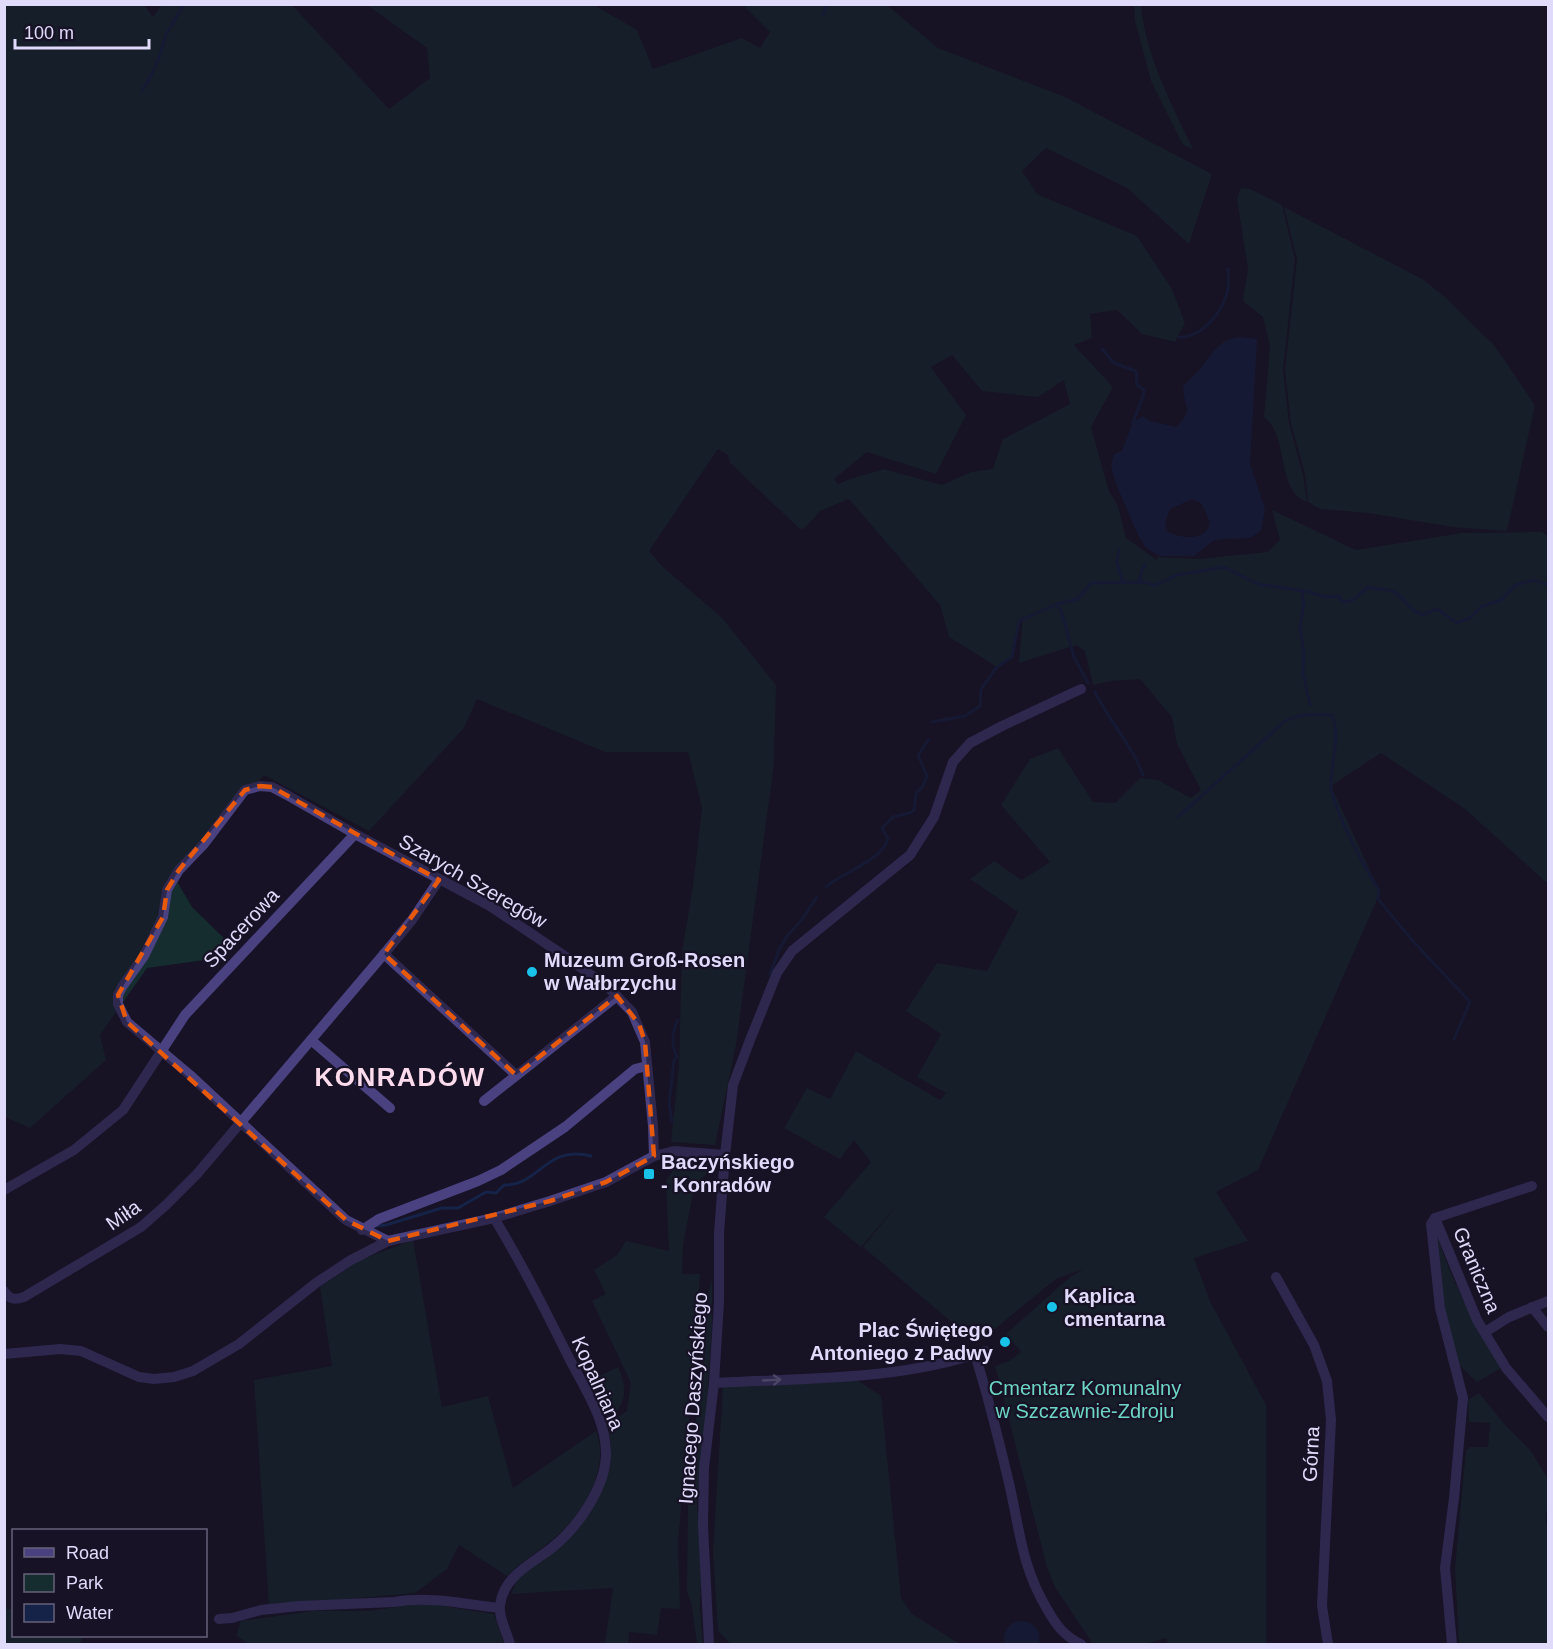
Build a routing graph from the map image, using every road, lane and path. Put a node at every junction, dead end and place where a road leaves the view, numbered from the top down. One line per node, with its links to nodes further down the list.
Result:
1 (1081, 689): 13 (street, Ignacego Daszyńskiego)
2 (355, 834): 3 (street, Szarych Szeregów); 7 (street, Spacerowa); 7 (street, Szarych Szeregów)
3 (439, 880): 4 (street, Miła); 5 (street, Szarych Szeregów)
4 (384, 954): 6 (street, Miła); 9 (street)
5 (617, 996): 8 (street, Szarych Szeregów); 9 (street)
6 (311, 1040): 11 (street); 12 (street, Miła)
7 (162, 1052): 12 (street); 16 (street, Spacerowa)
8 (647, 1066): 14 (street, Szarych Szeregów); 19 (street)
9 (516, 1075): 10 (street)
10 (484, 1101)
11 (390, 1108)
12 (241, 1122): 19 (street); 22 (street, Miła)
13 (725, 1155): 14 (street); 28 (street, Ignacego Daszyńskiego)
14 (654, 1156): 17 (street)
15 (1532, 1186): 18 (street, Graniczna)
16 (4, 1190)
17 (494, 1218): 20 (street); 30 (street, Kopalniana)
18 (1435, 1218): 26 (street, Graniczna); 36 (street)
19 (362, 1230): 20 (street)
20 (388, 1241): 27 (street)
21 (1276, 1277): 35 (street, Górna)
22 (4, 1292)
23 (1548, 1301): 24 (street)
24 (1532, 1307): 25 (street, Graniczna); 26 (street)
25 (1548, 1327)
26 (1485, 1332): 29 (street, Graniczna)
27 (4, 1354)
28 (714, 1383): 33 (street, Ignacego Daszyńskiego); 34 (street, one-way to 34)
29 (1548, 1417)
30 (499, 1608): 31 (street); 32 (street)
31 (219, 1618)
32 (510, 1644)
33 (709, 1644)
34 (1081, 1644)
35 (1328, 1644)
36 (1452, 1644)

